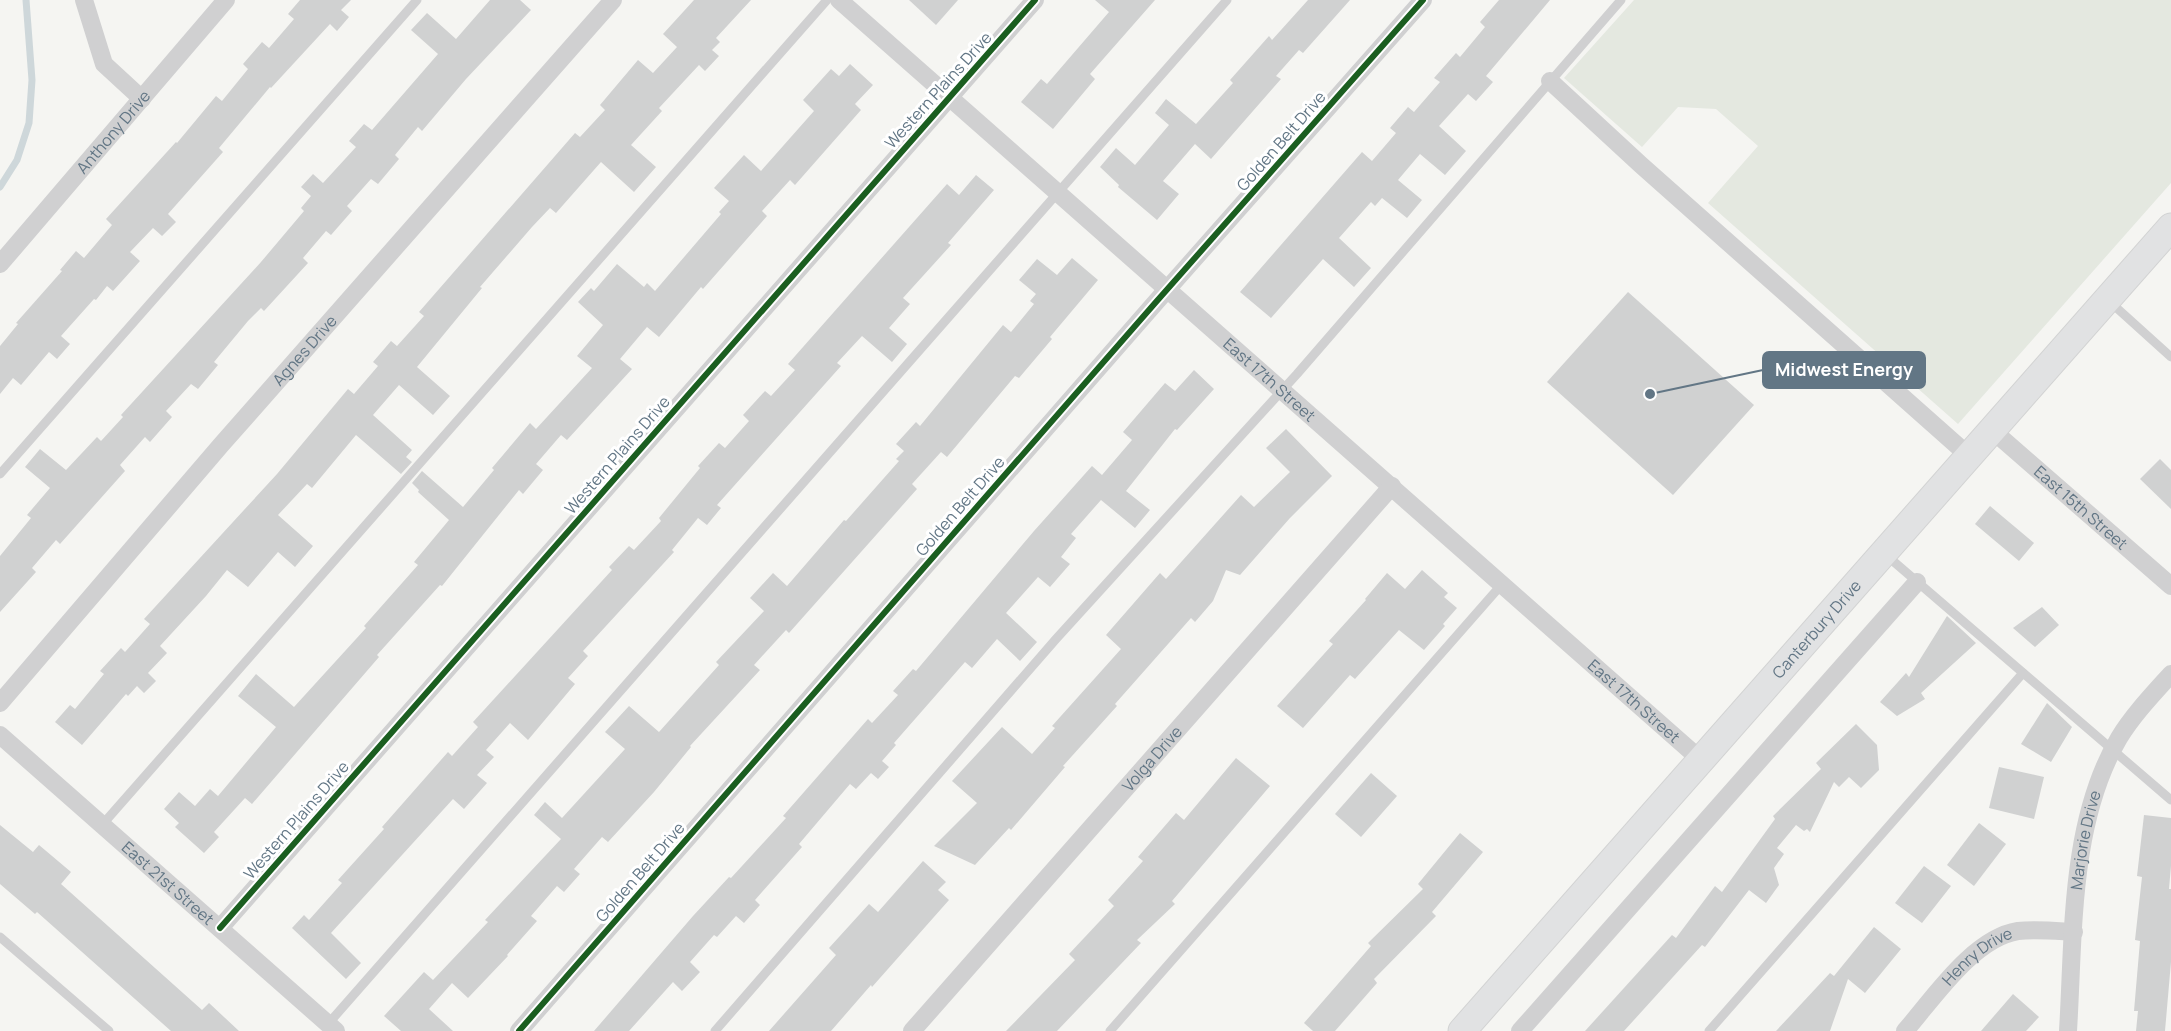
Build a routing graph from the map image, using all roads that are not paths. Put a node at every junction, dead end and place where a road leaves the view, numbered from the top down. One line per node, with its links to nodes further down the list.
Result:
1 (84, 0): 13 (street)
2 (226, 0): 13 (street, Anthony Drive)
3 (417, 0): 23 (lane)
4 (613, 0): 31 (street, Agnes Drive)
5 (827, 0): 36 (lane)
6 (839, 0): 12 (street, East 17th Street)
7 (1035, 0): 12 (street, Western Plains Drive)
8 (1227, 0): 14 (lane)
9 (1424, 0): 17 (street, Golden Belt Drive)
10 (1621, 0): 11 (lane)
11 (1550, 81): 20 (lane); 22 (street)
12 (949, 97): 14 (street, East 17th Street); 37 (street, Western Plains Drive)
13 (142, 99): 16 (street, Anthony Drive)
14 (1058, 191): 17 (street, East 17th Street); 40 (lane)
15 (2171, 227): 18 (main road, Canterbury Drive)
16 (0, 264)
17 (1168, 289): 20 (street, East 17th Street); 42 (street, Golden Belt Drive)
18 (2107, 299): 19 (lane); 21 (main road, Canterbury Drive)
19 (2171, 357)
20 (1283, 390): 24 (street, East 17th Street); 43 (lane)
21 (1992, 430): 22 (main road, Canterbury Drive); 28 (street, East 15th Street)
22 (1969, 456): 25 (main road, Canterbury Drive)
23 (0, 474)
24 (1392, 486): 27 (street, East 17th Street); 44 (street, Volga Drive)
25 (1884, 553): 26 (lane); 34 (main road, Canterbury Drive)
26 (1917, 582): 29 (lane); 47 (street)
27 (1503, 583): 34 (street, East 17th Street); 45 (lane)
28 (2171, 586)
29 (2023, 673): 33 (lane); 48 (lane)
30 (2171, 674): 33 (street, Marjorie Drive)
31 (0, 703)
32 (0, 735): 36 (street, East 21st Street)
33 (2113, 749): 35 (lane); 38 (street, Marjorie Drive)
34 (1701, 759): 46 (main road, Canterbury Drive)
35 (2171, 800)
36 (102, 825): 37 (street, East 21st Street)
37 (220, 928): 40 (street, East 21st Street)
38 (2074, 932): 49 (street, Henry Drive); 50 (street, Marjorie Drive)
39 (0, 937): 41 (lane)
40 (332, 1028)
41 (109, 1031)
42 (519, 1031)
43 (715, 1031)
44 (912, 1031)
45 (1110, 1031)
46 (1462, 1031)
47 (1520, 1031)
48 (1710, 1031)
49 (1905, 1031)
50 (2068, 1031)

